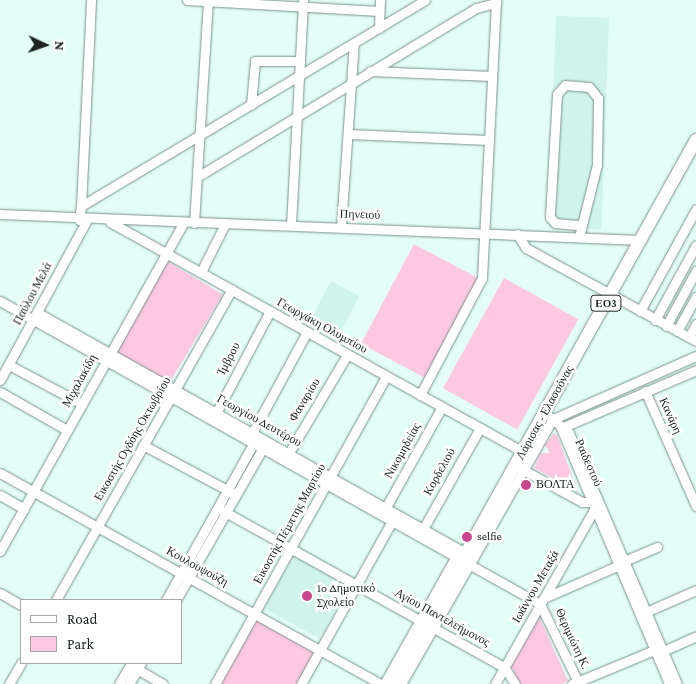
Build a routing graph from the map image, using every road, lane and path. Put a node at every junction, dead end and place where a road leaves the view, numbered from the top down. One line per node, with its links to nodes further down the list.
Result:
1 (91, 0): 23 (street)
2 (187, 0): 5 (street)
3 (380, 0): 8 (street)
4 (425, 0): 9 (street)
5 (208, 1): 7 (street); 19 (street)
6 (496, 1): 12 (street); 13 (street)
7 (303, 3): 8 (street); 11 (street)
8 (380, 11): 9 (street)
9 (379, 28): 10 (street)
10 (354, 43): 14 (street); 15 (street)
11 (300, 61): 14 (street); 16 (street)
12 (370, 71): 13 (street); 15 (street)
13 (492, 76): 20 (street)
14 (298, 78): 16 (street); 17 (street)
15 (351, 83): 17 (street); 18 (street)
16 (252, 104): 19 (street)
17 (296, 116): 22 (street); 31 (street)
18 (348, 134): 20 (street); 33 (street)
19 (199, 137): 22 (street); 23 (street)
20 (489, 140): 34 (street)
21 (696, 140): 37 (highway, Λάρισας - Ελασσόνας / ΕΟ3)
22 (197, 177): 29 (street)
23 (81, 206): 26 (street)
24 (696, 209): 47 (street)
25 (0, 214): 26 (street, Πηνειού)
26 (83, 220): 27 (street, Πηνειού); 48 (street, Παύλου Μελά)
27 (108, 220): 28 (street, Πηνειού); 39 (street, Γεωργάκη Ολυμπίου)
28 (183, 223): 29 (street, Πηνειού); 39 (street, Μιχαλακίδη)
29 (194, 223): 30 (street, Πηνειού)
30 (225, 224): 31 (street, Πηνειού); 41 (street)
31 (291, 225): 33 (street, Πηνειού)
32 (580, 225): 32 (street); 36 (street)
33 (341, 227): 34 (street, Πηνειού)
34 (484, 232): 35 (street, Πηνειού); 65 (street)
35 (517, 234): 36 (street, Πηνειού); 43 (street)
36 (579, 237): 37 (street, Πηνειού)
37 (640, 240): 43 (highway, Λάρισας - Ελασσόνας / ΕΟ3)
38 (696, 245): 49 (street)
39 (166, 252): 41 (street, Γεωργάκη Ολυμπίου); 56 (street, Μιχαλακίδη)
40 (696, 271): 51 (street)
41 (201, 272): 42 (street, Γεωργάκη Ολυμπίου)
42 (232, 289): 46 (street, Γεωργάκη Ολυμπίου); 64 (street, Εικοστής Ογδόης Οκτωβρίου)
43 (610, 295): 47 (street); 69 (highway, Λάρισας - Ελασσόνας / ΕΟ3)
44 (696, 297): 52 (street)
45 (0, 301): 48 (street, Γεωργίου Δευτέρου)
46 (270, 311): 53 (street, Γεωργάκη Ολυμπίου); 68 (street, Ίμβρου)
47 (640, 311): 49 (street)
48 (36, 316): 56 (street, Γεωργίου Δευτέρου); 58 (street, Παύλου Μελά)
49 (655, 320): 51 (street)
50 (696, 324): 54 (street)
51 (666, 326): 52 (street)
52 (677, 331): 54 (street)
53 (307, 332): 55 (street, Γεωργάκη Ολυμπίου); 73 (street)
54 (692, 339)
55 (347, 355): 60 (street, Γεωργάκη Ολυμπίου); 76 (street, Φαναρίου)
56 (108, 356): 64 (street, Γεωργίου Δευτέρου); 66 (street, Μιχαλακίδη)
57 (696, 356): 69 (street)
58 (9, 365): 61 (street, Παύλου Μελά); 66 (street)
59 (696, 370): 62 (street)
60 (386, 377): 65 (street, Γεωργάκη Ολυμπίου); 79 (street, Εικοστής Πέμπτης Μαρτίου)
61 (0, 380)
62 (645, 391): 71 (street); 84 (street, Κανάρη)
63 (0, 392): 72 (street)
64 (174, 392): 68 (street, Γεωργίου Δευτέρου); 74 (street, Εικοστής Ογδόης Οκτωβρίου)
65 (420, 395): 67 (street, Γεωργάκη Ολυμπίου)
66 (82, 404): 72 (street, Μιχαλακίδη)
67 (442, 407): 70 (street, Γεωργάκη Ολυμπίου); 85 (street, Νικομηδείας)
68 (215, 415): 73 (street, Γεωργίου Δευτέρου)
69 (549, 417): 71 (street); 75 (highway, Λάρισας - Ελασσόνας / ΕΟ3); 77 (street)
70 (480, 428): 75 (street, Γεωργάκη Ολυμπίου); 90 (street, Κορδελιού)
71 (562, 428): 83 (street, Ραιδεστού)
72 (67, 430): 80 (street, Μιχαλακίδη)
73 (257, 439): 76 (street, Γεωργίου Δευτέρου); 81 (street)
74 (143, 446): 81 (street); 89 (street, Εικοστής Ογδόης Οκτωβρίου)
75 (524, 452): 77 (highway, Λάρισας - Ελασσόνας / ΕΟ3)
76 (287, 455): 79 (street, Γεωργίου Δευτέρου)
77 (519, 468): 83 (street); 94 (highway, Λάρισας - Ελασσόνας / ΕΟ3)
78 (0, 473): 80 (street, Κουλουψούζη)
79 (329, 479): 85 (street, Γεωργίου Δευτέρου); 88 (street, Γεωργίου Δευτέρου); 92 (street, Εικοστής Πέμπτης Μαρτίου)
80 (33, 491): 86 (street, Μιχαλακίδη); 89 (street, Κουλουψούζη)
81 (232, 493): 87 (street)
82 (0, 495): 86 (street)
83 (595, 504): 95 (street, Ραιδεστού); 103 (street, Ιωάννου Μεταξά)
84 (696, 506)
85 (386, 507): 88 (street, Γεωργίου Δευτέρου)
86 (24, 508): 93 (street, Μιχαλακίδη)
87 (222, 510): 92 (street, Αγίου Παντελεήμονος); 96 (street)
88 (395, 517): 90 (street, Γεωργίου Δευτέρου); 94 (street, Γεωργίου Δευτέρου); 97 (street)
89 (98, 526): 96 (street, Κουλουψούζη); 100 (street, Εικοστής Ογδόης Οκτωβρίου)
90 (423, 529): 94 (street, Γεωργίου Δευτέρου)
91 (657, 547): 95 (street)
92 (291, 548): 97 (street, Αγίου Παντελεήμονος); 106 (street, Εικοστής Πέμπτης Μαρτίου)
93 (0, 551)
94 (465, 557): 103 (street, Θεριμιώτη Κ.); 107 (highway, Λάρισας - Ελασσόνας / ΕΟ3)
95 (622, 563): 103 (street); 105 (street, Ραιδεστού); 109 (street, Ραιδεστού)
96 (185, 575): 101 (street); 102 (street); 106 (street, Κουλουψούζη)
97 (357, 585): 107 (street, Αγίου Παντελεήμονος); 110 (street)
98 (696, 590): 105 (street)
99 (0, 593): 104 (street)
100 (57, 599)
101 (167, 599)
102 (176, 599)
103 (542, 601): 113 (street, Ιωάννου Μεταξά); 114 (street, Θεριμιώτη Κ.)
104 (20, 604)
105 (646, 612): 109 (street, Ραιδεστού)
106 (254, 614): 110 (street, Κουλουψούζη); 119 (street, Εικοστής Πέμπτης Μαρτίου)
107 (426, 624): 113 (street, Αγίου Παντελεήμονος); 121 (street); 122 (highway, Λάρισας - Ελασσόνας / ΕΟ3); 123 (street)
108 (696, 636): 109 (street)
109 (660, 649): 114 (street); 126 (street, Ραιδεστού); 127 (street, Ραιδεστού)
110 (320, 650): 120 (street); 121 (street, Κουλουψούζη)
111 (20, 664): 115 (street)
112 (135, 665): 116 (street); 117 (street); 118 (street)
113 (504, 667): 124 (street, Ιωάννου Μεταξά); 125 (street, Αγίου Παντελεήμονος)
114 (576, 683)
115 (9, 684)
116 (119, 684)
117 (129, 684)
118 (163, 684)
119 (215, 684)
120 (301, 684)
121 (383, 684)
122 (393, 684)
123 (401, 684)
124 (495, 684)
125 (515, 684)
126 (669, 684)
127 (677, 684)

